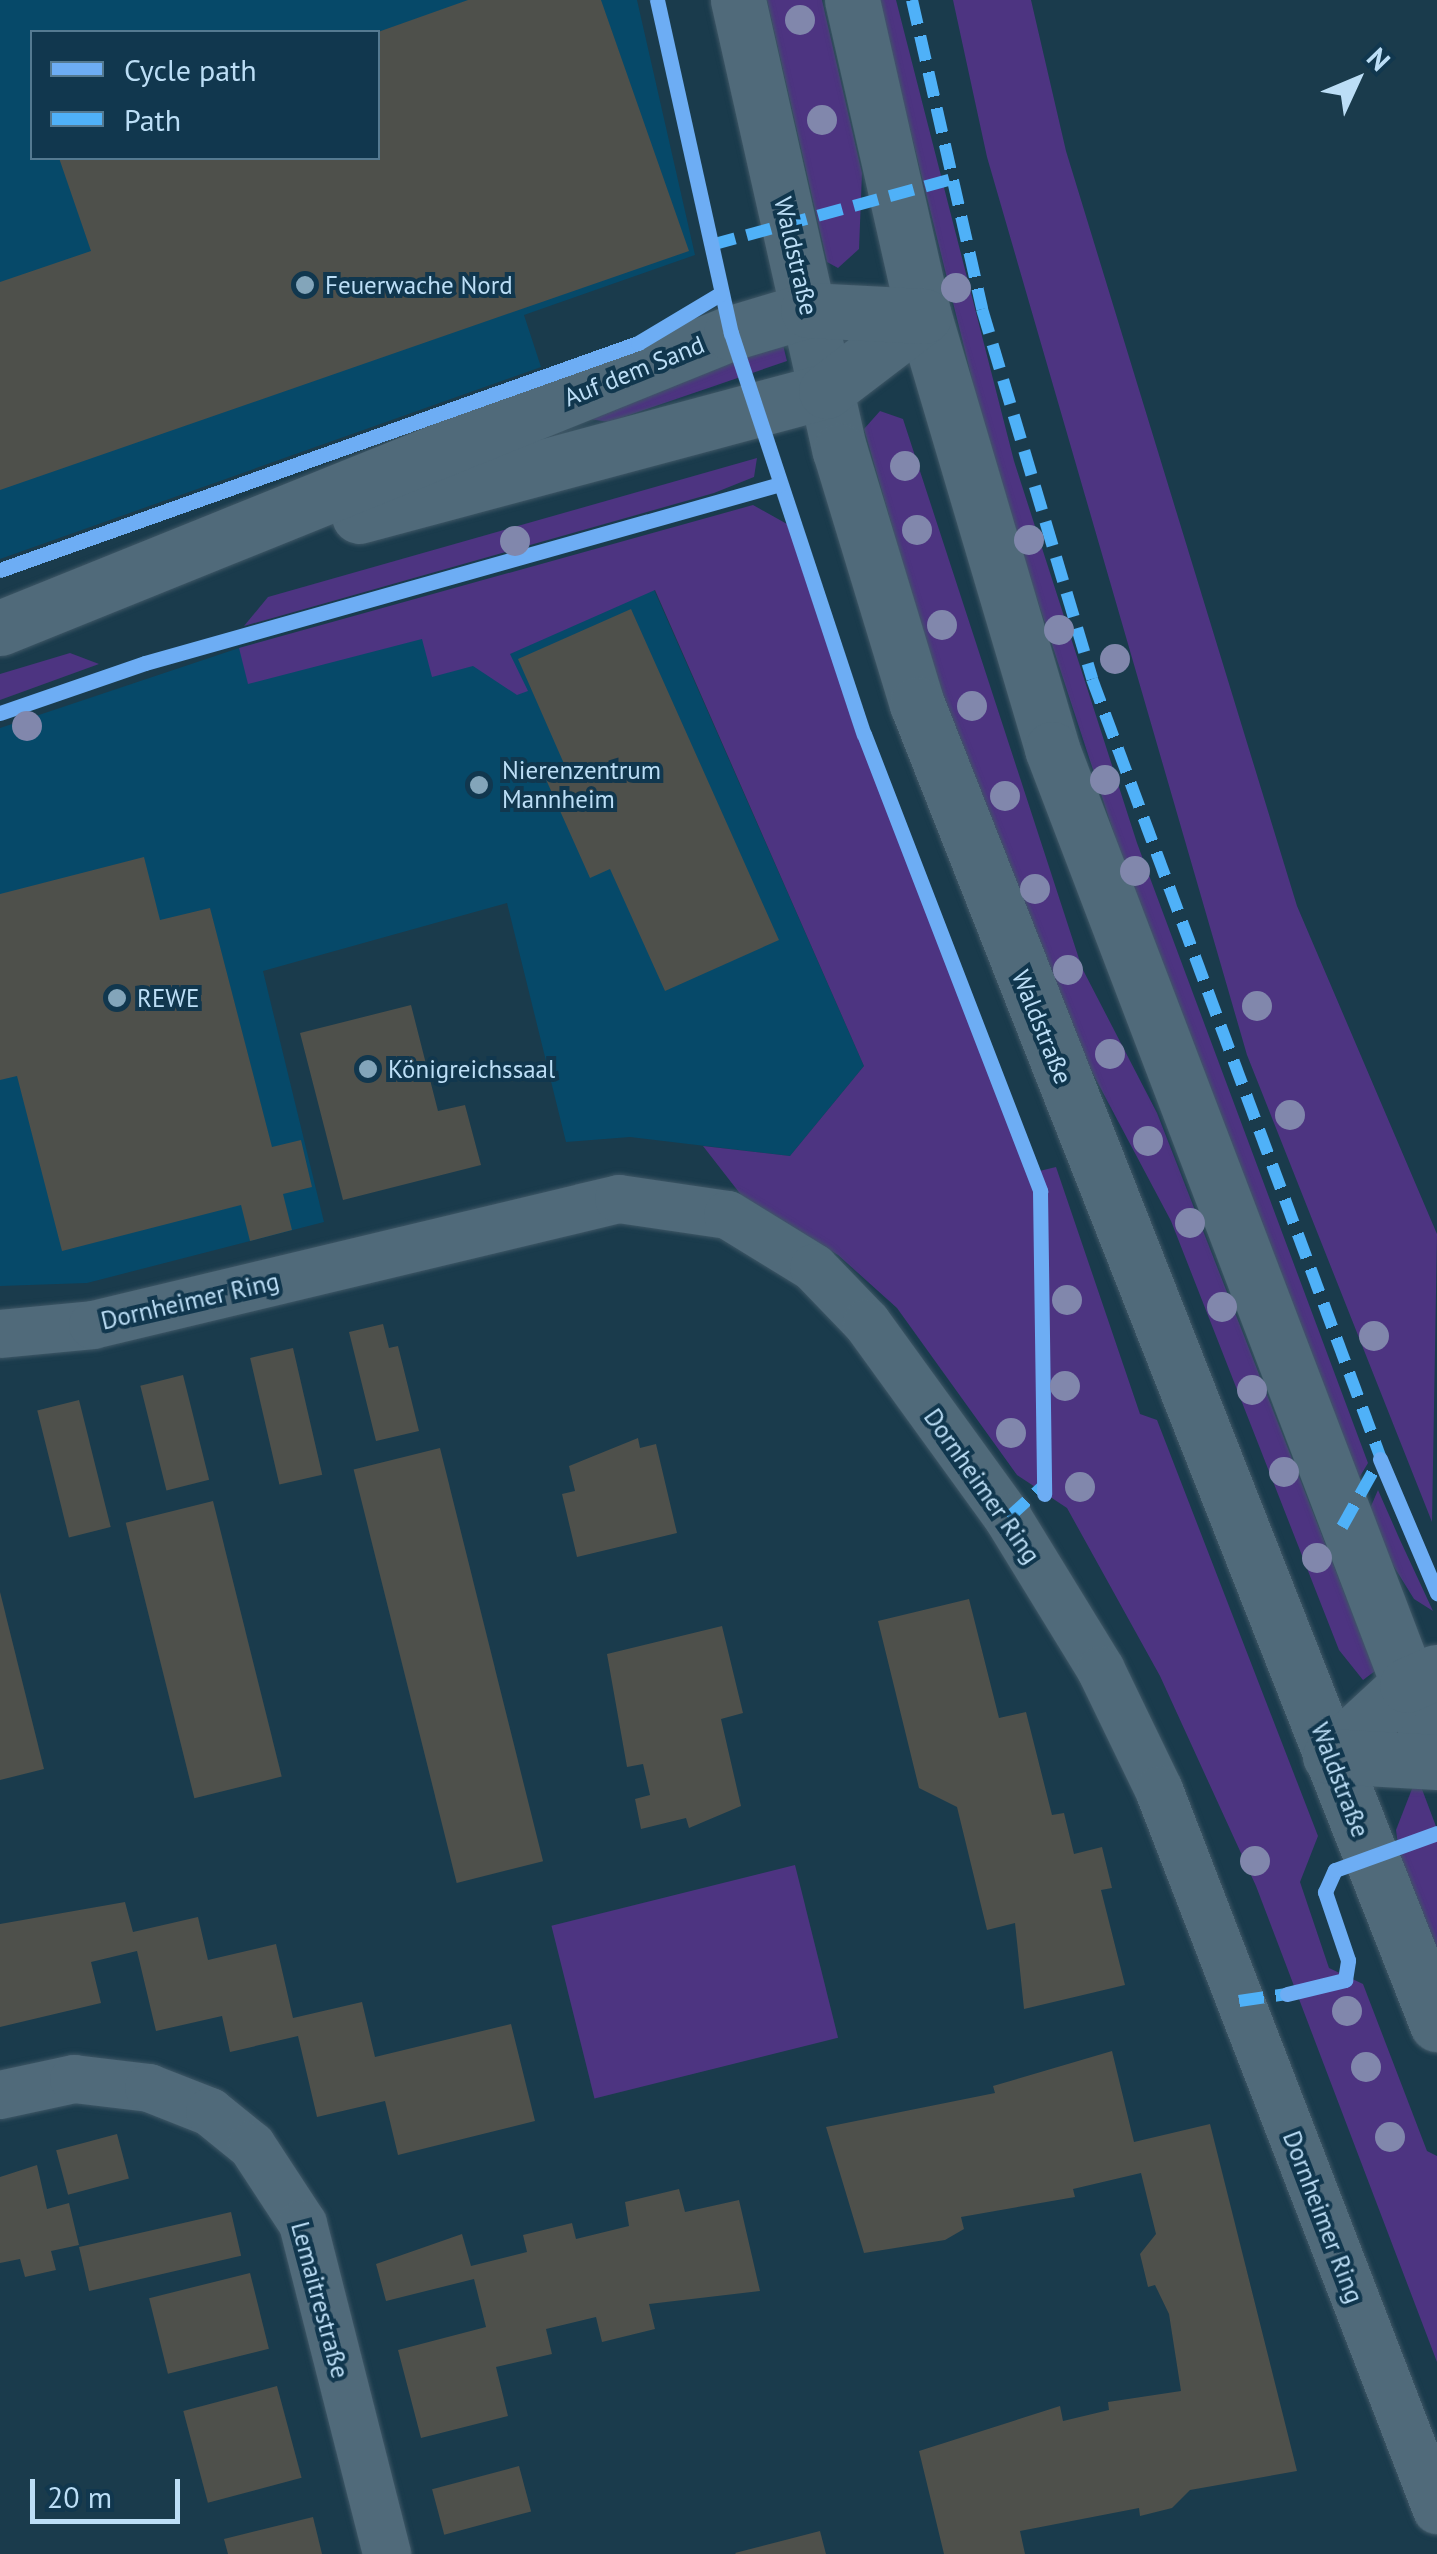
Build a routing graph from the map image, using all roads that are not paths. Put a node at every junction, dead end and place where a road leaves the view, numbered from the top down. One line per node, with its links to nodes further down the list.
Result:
1 (738, 0): 3 (main road, Waldstraße)
2 (852, 0): 4 (main road)
3 (808, 310): 4 (main road, Auf dem Sand); 5 (main road, Waldstraße); 6 (main road, Auf dem Sand)
4 (924, 316): 5 (main road, Auf dem Sand); 9 (main road)
5 (826, 391): 6 (main road, Auf dem Sand); 10 (main road, Waldstraße)
6 (182, 562): 7 (main road, Auf dem Sand)
7 (0, 628)
8 (0, 1334): 14 (street, Dornheimer Ring)
9 (1422, 1678): 10 (main road); 11 (main road)
10 (1330, 1756): 11 (main road); 12 (main road, Waldstraße)
11 (1437, 1760)
12 (1437, 2024)
13 (0, 2094): 15 (street, Lemaitrestraße)
14 (1437, 2510)
15 (387, 2554)

